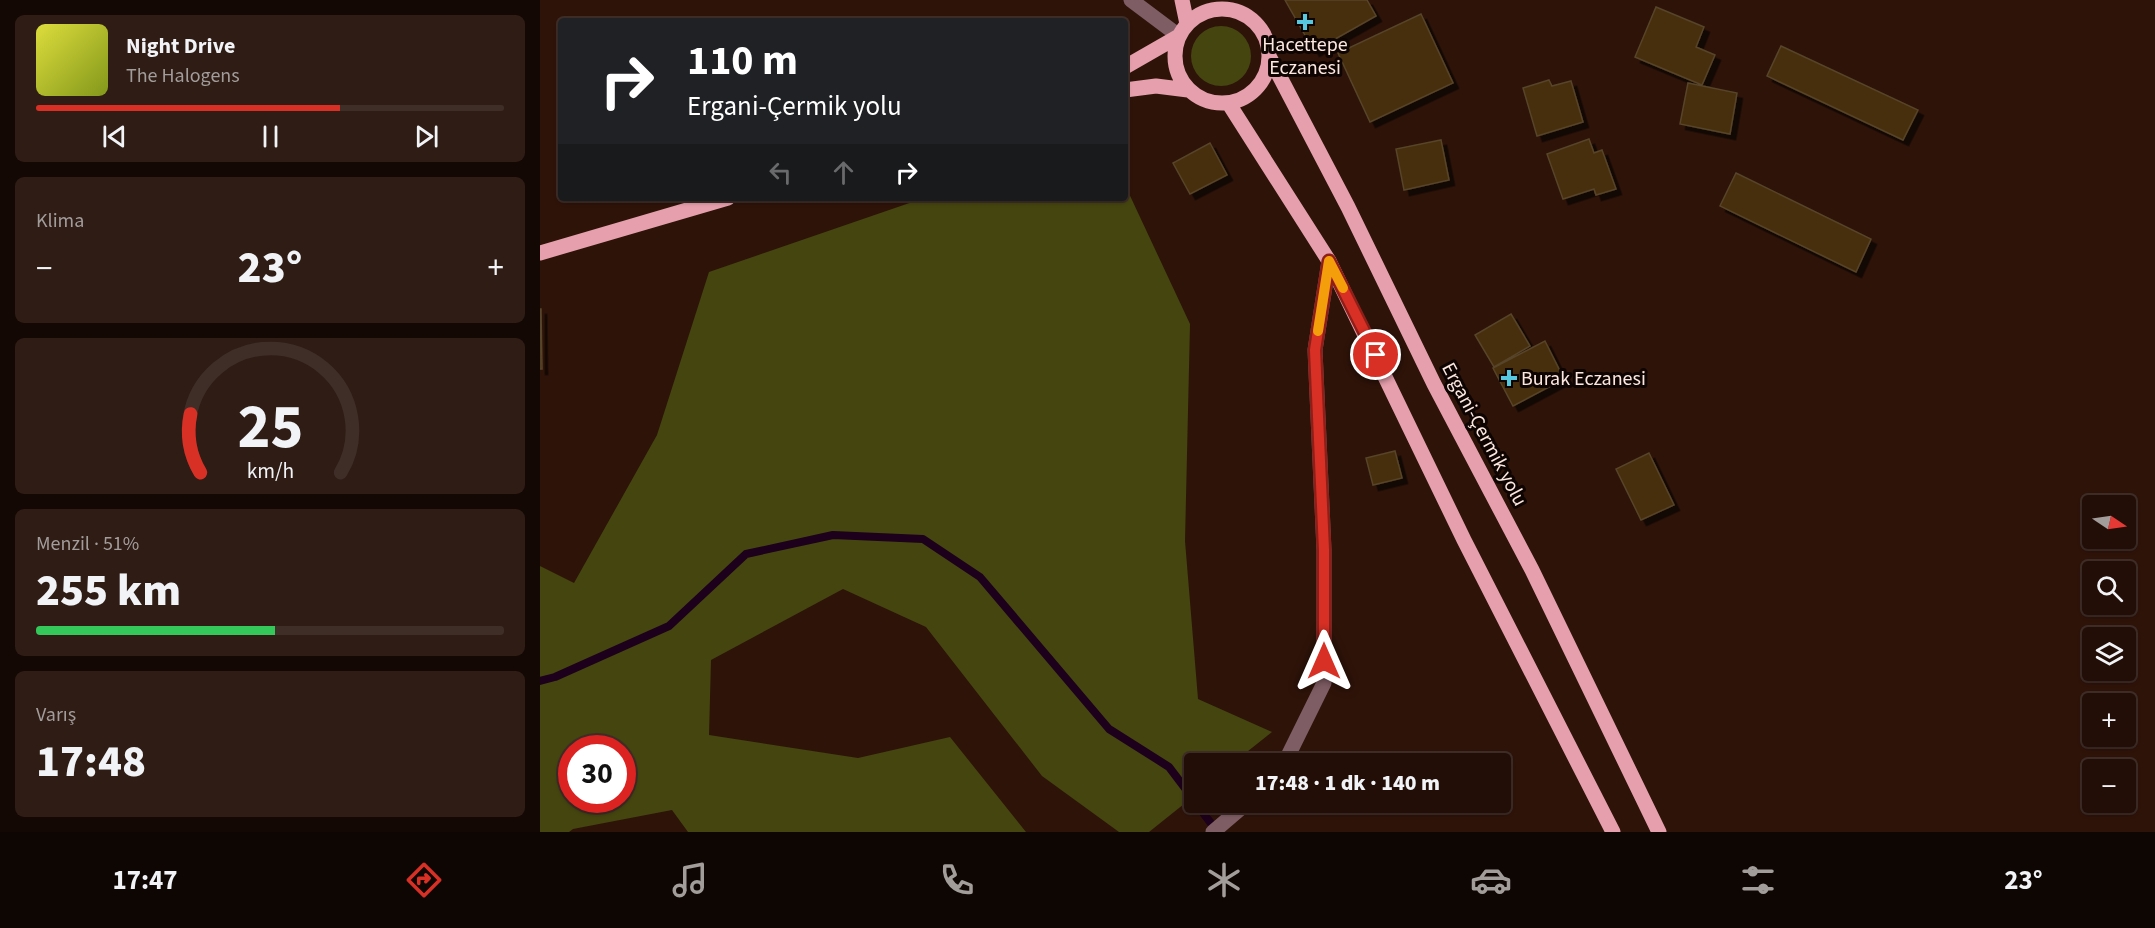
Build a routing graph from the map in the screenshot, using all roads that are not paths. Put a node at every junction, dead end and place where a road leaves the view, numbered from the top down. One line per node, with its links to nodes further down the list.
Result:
1 (1131, 0): 4 (street)
2 (1182, 0): 4 (main road)
3 (1230, 5): 4 (main road); 5 (main road)
4 (1183, 30): 6 (main road); 8 (main road)
5 (1270, 58): 9 (main road); 17 (main road, Ergani-Çermik yolu)
6 (1128, 65)
7 (1128, 90): 8 (main road)
8 (1188, 90): 9 (main road)
9 (1229, 104): 12 (main road)
10 (718, 201): 11 (main road)
11 (540, 253)
12 (1329, 261): 13 (street); 16 (main road)
13 (1289, 753)
14 (1235, 813): 15 (street)
15 (1213, 832)
16 (1613, 832)
17 (1659, 832)

